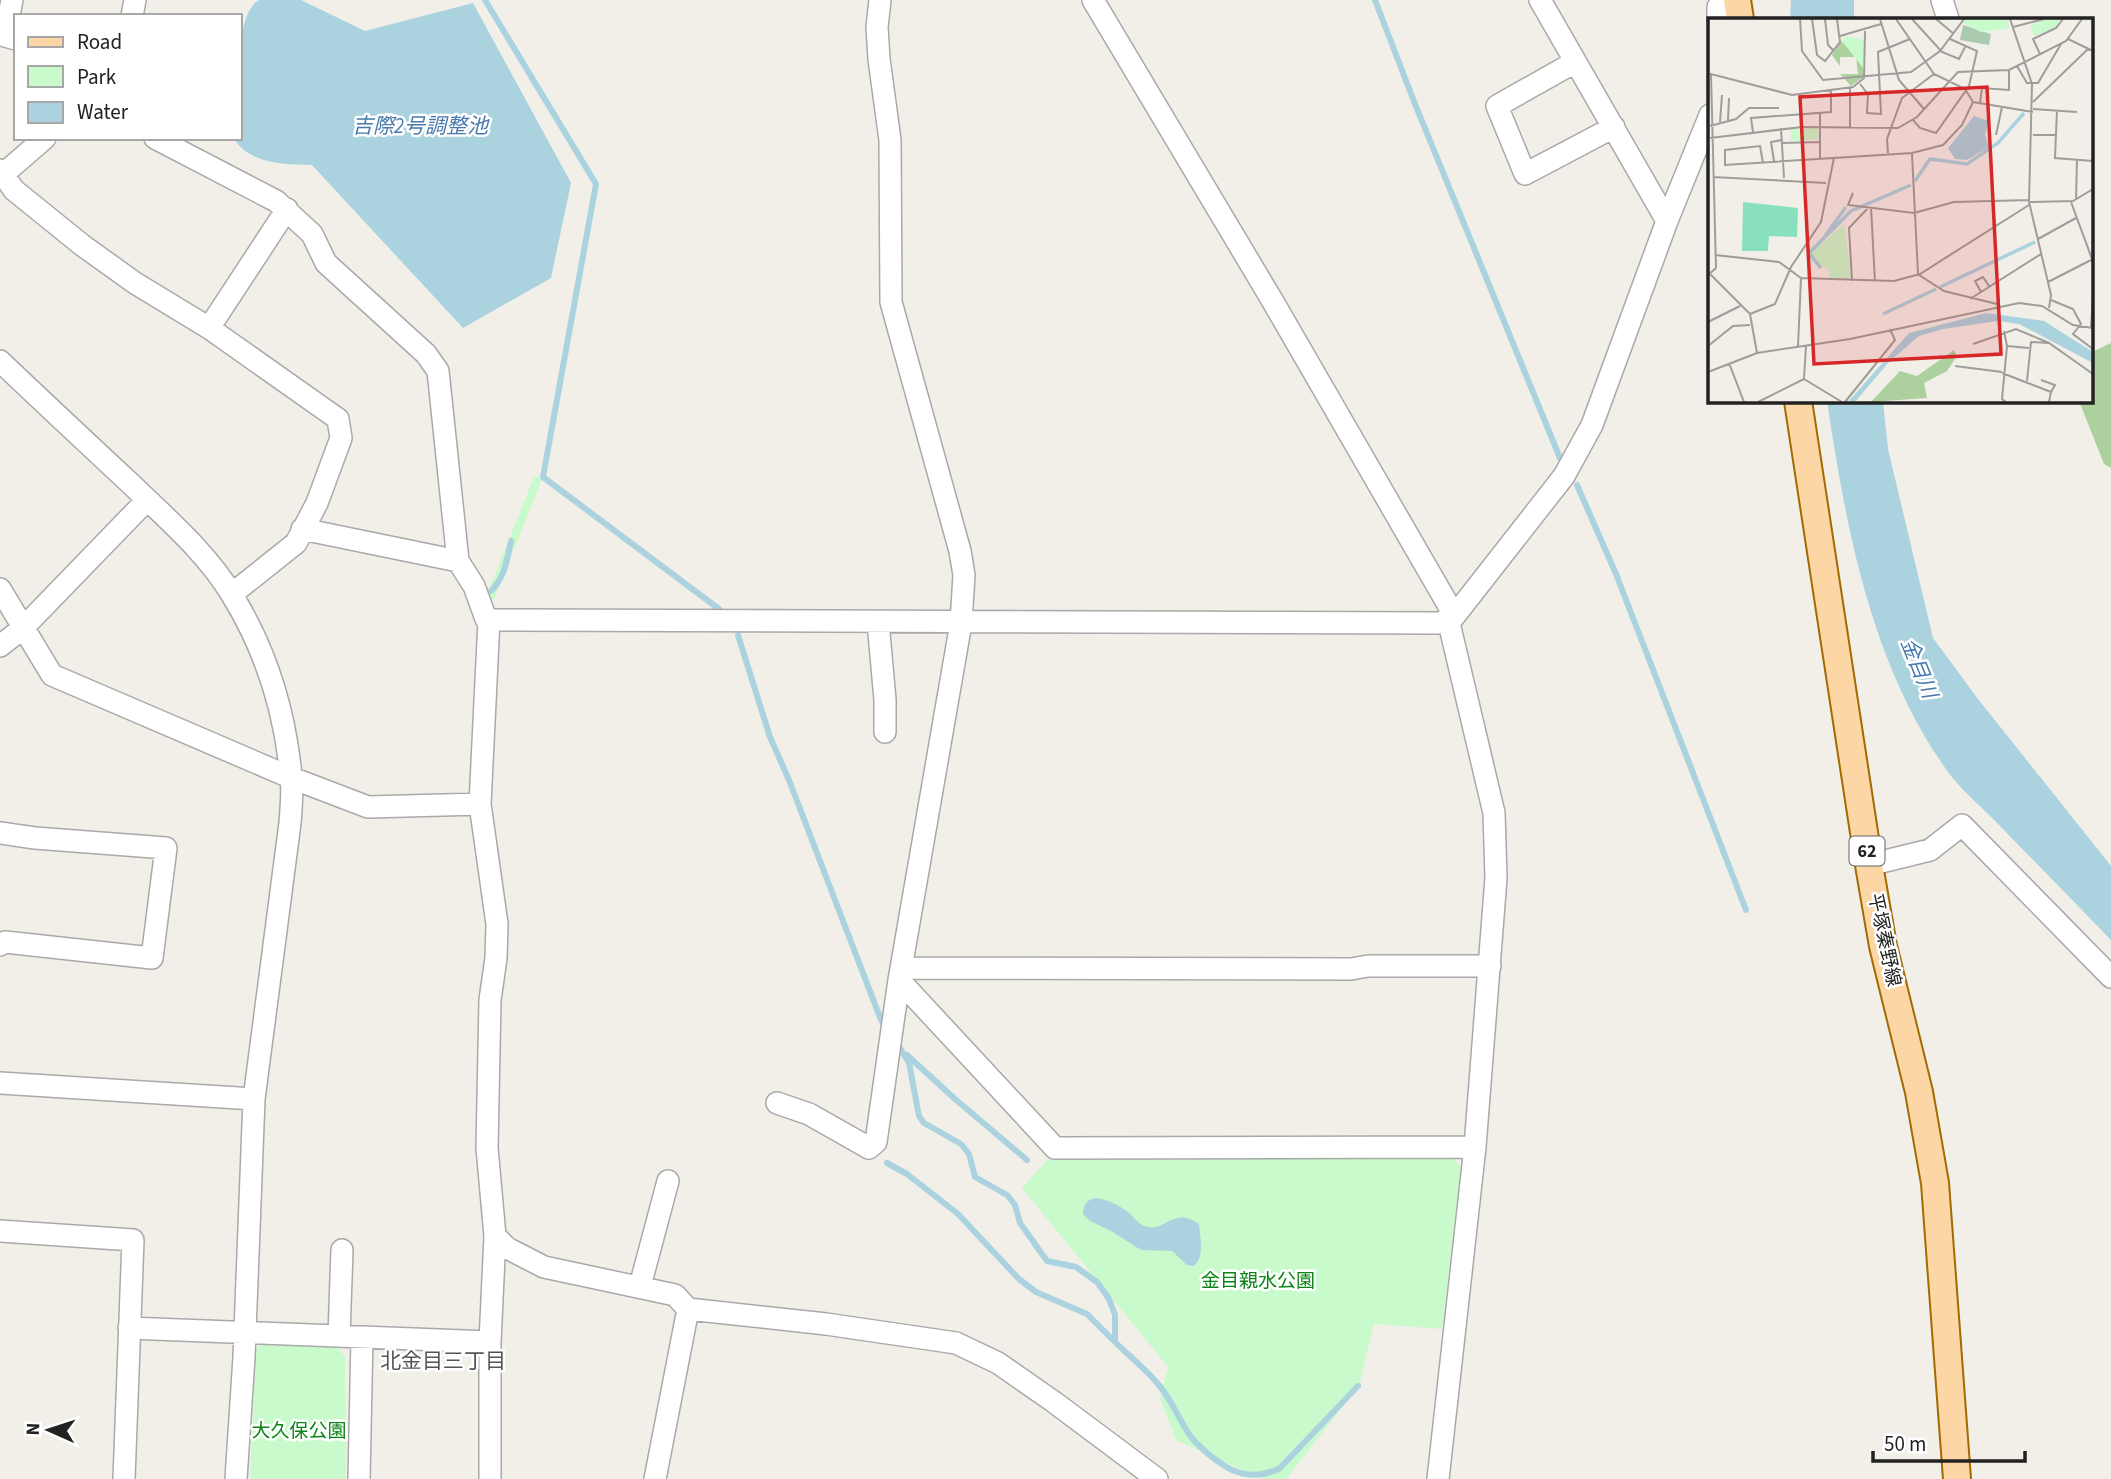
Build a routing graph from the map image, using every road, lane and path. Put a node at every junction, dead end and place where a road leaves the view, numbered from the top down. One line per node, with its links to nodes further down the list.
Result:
1 (12, 0): 7 (street)
2 (880, 0): 26 (street)
3 (1093, 0): 27 (street)
4 (1540, 0): 8 (street)
5 (1942, 0): 6 (street)
6 (1948, 18)
7 (14, 38)
8 (1575, 62): 10 (street); 10 (street)
9 (1708, 120): 15 (street)
10 (1614, 127): 15 (street)
11 (43, 140): 13 (street)
12 (159, 140): 14 (street)
13 (1, 174): 16 (street)
14 (287, 209): 16 (street); 21 (street)
15 (1667, 221): 27 (street)
16 (209, 328): 20 (street)
17 (0, 361): 19 (street)
18 (1798, 402): 34 (main road, 平塚秦野線 / 62)
19 (147, 500): 23 (street); 28 (street)
20 (302, 529): 21 (street); 23 (street)
21 (458, 561): 24 (street)
22 (0, 589): 28 (street)
23 (232, 594): 31 (street)
24 (489, 620): 25 (street); 32 (street)
25 (878, 622): 26 (street); 30 (street)
26 (961, 623): 27 (street); 37 (street)
27 (1449, 623): 36 (street)
28 (23, 628): 29 (street); 31 (street)
29 (0, 646)
30 (885, 732)
31 (292, 778): 32 (street); 40 (street)
32 (480, 804): 45 (street)
33 (0, 834): 35 (street)
34 (1869, 865): 38 (street); 61 (main road, 平塚秦野線 / 62)
35 (0, 945)
36 (1490, 966): 37 (street); 42 (street)
37 (900, 974): 41 (street); 42 (street)
38 (2111, 976)
39 (0, 1083): 40 (street)
40 (254, 1099): 50 (street)
41 (777, 1103)
42 (1475, 1147): 60 (street)
43 (668, 1181): 47 (street)
44 (0, 1231): 49 (street)
45 (495, 1236): 47 (street); 53 (street)
46 (342, 1251): 51 (street)
47 (640, 1286): 48 (street)
48 (688, 1308): 58 (street); 59 (street)
49 (129, 1328): 50 (street); 54 (street)
50 (243, 1333): 51 (street); 55 (street)
51 (338, 1336): 52 (street)
52 (362, 1337): 53 (street); 56 (street)
53 (490, 1342): 57 (street)
54 (124, 1479)
55 (236, 1479)
56 (359, 1479)
57 (490, 1479)
58 (655, 1479)
59 (1157, 1479)
60 (1438, 1479)
61 (1957, 1479)

